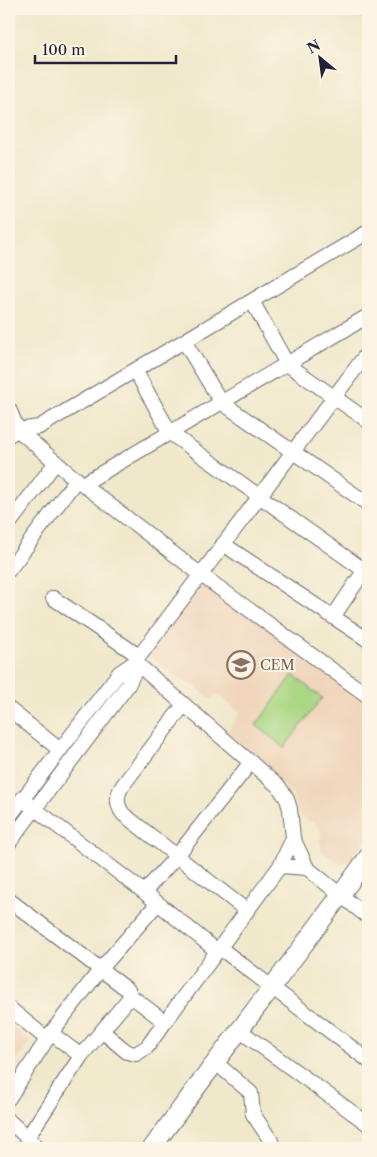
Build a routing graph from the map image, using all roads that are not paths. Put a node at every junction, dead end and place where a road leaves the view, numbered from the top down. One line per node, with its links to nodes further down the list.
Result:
1 (368, 232): 2 (street)
2 (252, 301): 4 (street); 6 (street)
3 (368, 316): 6 (street)
4 (184, 341): 7 (street); 9 (street)
5 (368, 352): 8 (street)
6 (287, 364): 8 (street); 9 (street)
7 (135, 370): 12 (street); 13 (street)
8 (334, 397): 11 (street); 14 (street)
9 (221, 402): 12 (street); 14 (street)
10 (9, 409): 13 (street)
11 (368, 421)
12 (170, 432): 16 (street); 17 (street)
13 (13, 433): 15 (street)
14 (292, 452): 17 (street); 18 (street)
15 (56, 462): 16 (street); 19 (street)
16 (80, 481): 21 (street); 23 (street)
17 (259, 496): 20 (street); 22 (street)
18 (368, 504)
19 (9, 524)
20 (223, 544): 23 (street); 25 (street)
21 (9, 570)
22 (367, 570): 25 (street)
23 (200, 574): 27 (street); 28 (street)
24 (53, 598): 27 (street)
25 (333, 617): 26 (street)
26 (368, 640)
27 (136, 661): 29 (street); 31 (street); 34 (street)
28 (368, 696)
29 (184, 706): 32 (street); 38 (street)
30 (9, 709): 31 (street)
31 (60, 750): 33 (street)
32 (251, 762): 36 (street); 38 (street)
33 (22, 799): 34 (street); 35 (street)
34 (35, 809): 37 (street); 42 (street)
35 (9, 817)
36 (293, 838): 40 (street); 41 (street)
37 (9, 843)
38 (176, 857): 42 (street); 46 (street)
39 (368, 857): 43 (main road)
40 (280, 866): 41 (street); 46 (street)
41 (307, 868): 43 (street)
42 (144, 892): 45 (street)
43 (341, 895): 47 (street); 50 (main road)
44 (9, 900): 49 (street)
45 (158, 904): 48 (street); 49 (street)
46 (246, 911): 48 (street)
47 (368, 917)
48 (218, 950): 50 (street); 53 (street)
49 (100, 970): 51 (street); 56 (street)
50 (272, 988): 54 (main road); 58 (street)
51 (131, 996): 53 (street); 55 (street)
52 (9, 1008): 56 (street)
53 (166, 1022): 55 (street)
54 (239, 1030): 59 (main road); 62 (street)
55 (102, 1031): 57 (street)
56 (49, 1036): 57 (street); 60 (street)
57 (81, 1056): 63 (street)
58 (368, 1060)
59 (215, 1062): 65 (main road); 66 (street)
60 (9, 1098)
61 (9, 1121): 63 (street)
62 (368, 1124)
63 (26, 1138): 64 (street)
64 (39, 1148)
65 (152, 1148)
66 (273, 1148)

